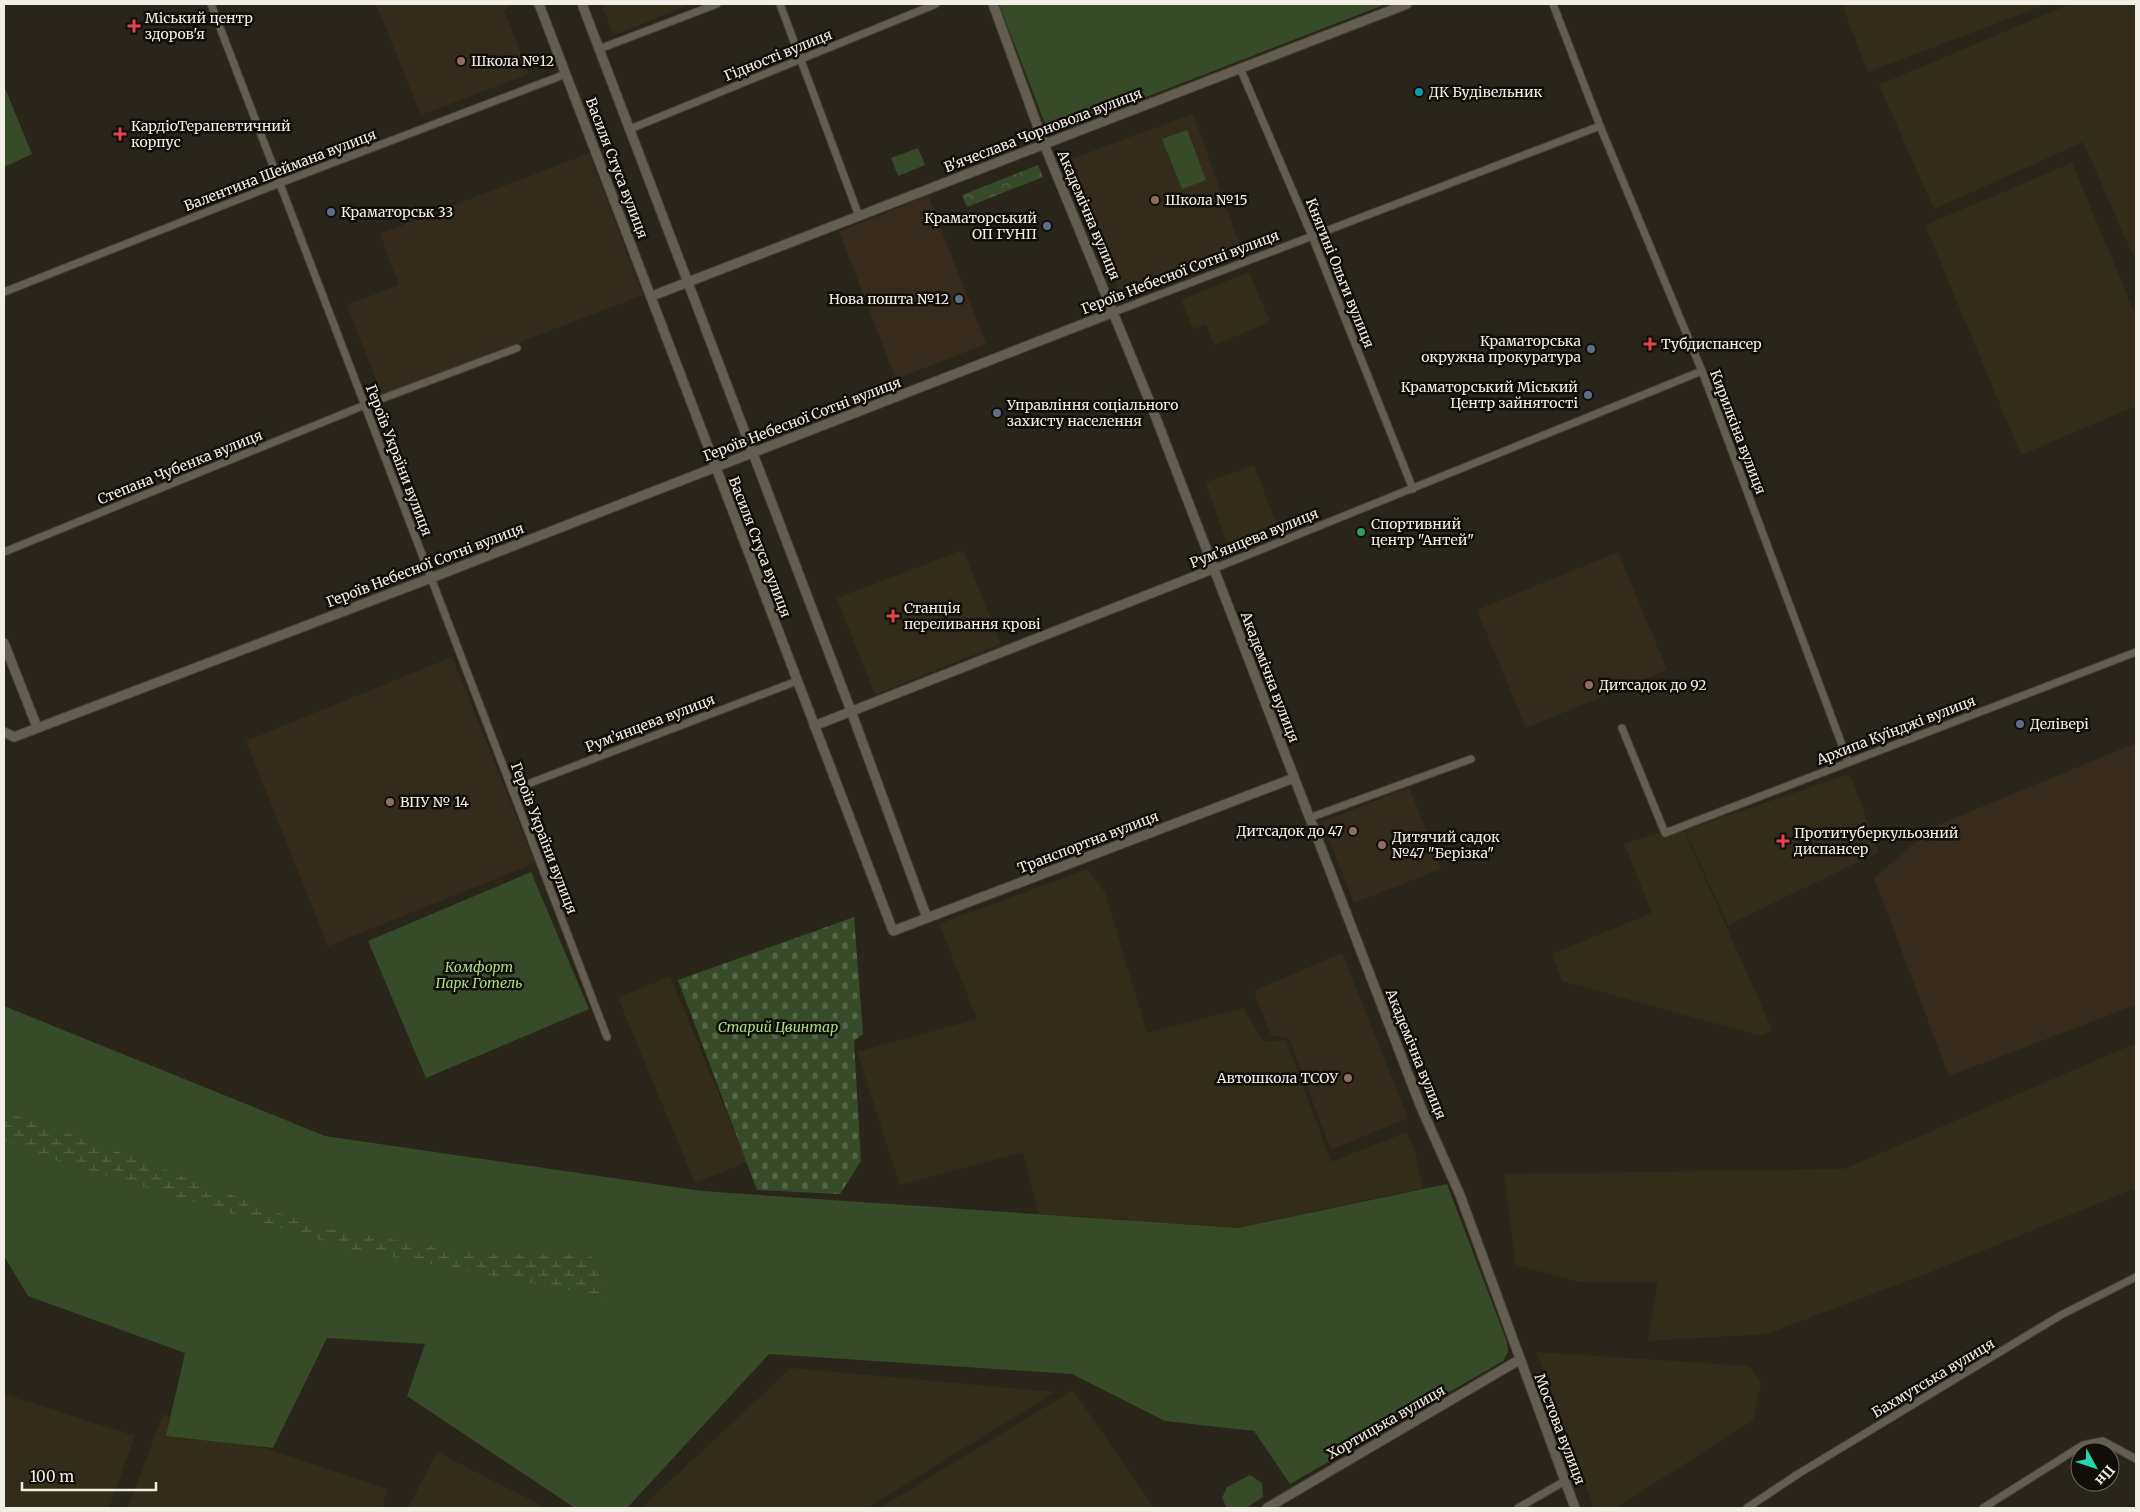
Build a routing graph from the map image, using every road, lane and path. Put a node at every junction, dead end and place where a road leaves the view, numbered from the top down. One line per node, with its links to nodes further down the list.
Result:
1 (211, 4): 17 (street, Героїв України вулиця)
2 (539, 4): 13 (street, Василя Стуса вулиця)
3 (582, 4): 10 (street, Василя Стуса вулиця)
4 (717, 4): 10 (street)
5 (780, 4): 11 (street)
6 (936, 4): 11 (street, Гідності вулиця)
7 (993, 4): 16 (street, Академічна вулиця)
8 (1407, 4): 12 (street, В'ячеслава Чорновола вулиця)
9 (1553, 4): 14 (street, Кирилкіна вулиця)
10 (599, 49): 15 (street, Василя Стуса вулиця)
11 (801, 60): 15 (street, Гідності вулиця); 18 (street)
12 (1240, 68): 16 (street, В'ячеслава Чорновола вулиця); 19 (street, Княгині Ольги вулиця)
13 (566, 74): 17 (street, Валентина Шеймана вулиця); 22 (street, Василя Стуса вулиця)
14 (1600, 126): 19 (street, Героїв Небесної Сотні вулиця); 25 (street, Кирилкіна вулиця)
15 (630, 129): 20 (street, Василя Стуса вулиця)
16 (1044, 144): 18 (street, В'ячеслава Чорновола вулиця); 23 (street, Академічна вулиця)
17 (280, 183): 21 (street, Валентина Шеймана вулиця); 26 (street, Героїв України вулиця)
18 (859, 216): 20 (street, В'ячеслава Чорновола вулиця)
19 (1312, 236): 23 (street, Героїв Небесної Сотні вулиця); 29 (street, Княгині Ольги вулиця)
20 (688, 282): 22 (street, В'ячеслава Чорновола вулиця); 27 (street, Василя Стуса вулиця)
21 (4, 292)
22 (652, 296): 28 (street, Василя Стуса вулиця)
23 (1114, 312): 27 (street, Героїв Небесної Сотні вулиця); 31 (street, Академічна вулиця)
24 (517, 348): 26 (street)
25 (1702, 371): 29 (street, Рум’янцева вулиця); 42 (street, Кирилкіна вулиця)
26 (365, 405): 30 (street, Степана Чубенка вулиця); 32 (street, Героїв України вулиця)
27 (753, 453): 28 (street, Героїв Небесної Сотні вулиця); 36 (street, Василя Стуса вулиця)
28 (715, 468): 32 (street, Героїв Небесної Сотні вулиця); 35 (street, Василя Стуса вулиця)
29 (1413, 489): 31 (street, Рум’янцева вулиця)
30 (4, 552)
31 (1214, 569): 36 (street, Рум’янцева вулиця); 43 (street, Академічна вулиця)
32 (431, 578): 38 (street, Героїв Небесної Сотні вулиця); 44 (street, Героїв України вулиця)
33 (4, 643): 38 (street)
34 (2136, 652): 42 (street, Архипа Куїнджі вулиця)
35 (797, 681): 37 (street, Василя Стуса вулиця); 44 (street, Рум’янцева вулиця)
36 (851, 711): 37 (street, Рум’янцева вулиця); 46 (street, Василя Стуса вулиця)
37 (814, 726): 47 (street, Василя Стуса вулиця)
38 (37, 728): 40 (street, Героїв Небесної Сотні вулиця)
39 (1622, 728): 42 (street, Архипа Куїнджі вулиця)
40 (4, 732)
41 (1471, 759): 45 (street)
42 (1848, 761)
43 (1294, 778): 45 (street, Академічна вулиця); 46 (street, Транспортна вулиця)
44 (512, 790): 48 (street, Героїв України вулиця)
45 (1309, 818): 50 (street, Академічна вулиця)
46 (927, 918): 47 (street, Транспортна вулиця)
47 (892, 931)
48 (607, 1038)
49 (2136, 1277): 56 (street, Бахмутська вулиця)
50 (1519, 1360): 52 (street, Мостова вулиця); 53 (street, Хортицька вулиця)
51 (2136, 1459): 57 (street)
52 (1565, 1480): 54 (street); 55 (street, Мостова вулиця)
53 (1267, 1508)
54 (1518, 1508)
55 (1575, 1508)
56 (1748, 1508)
57 (1983, 1508)

